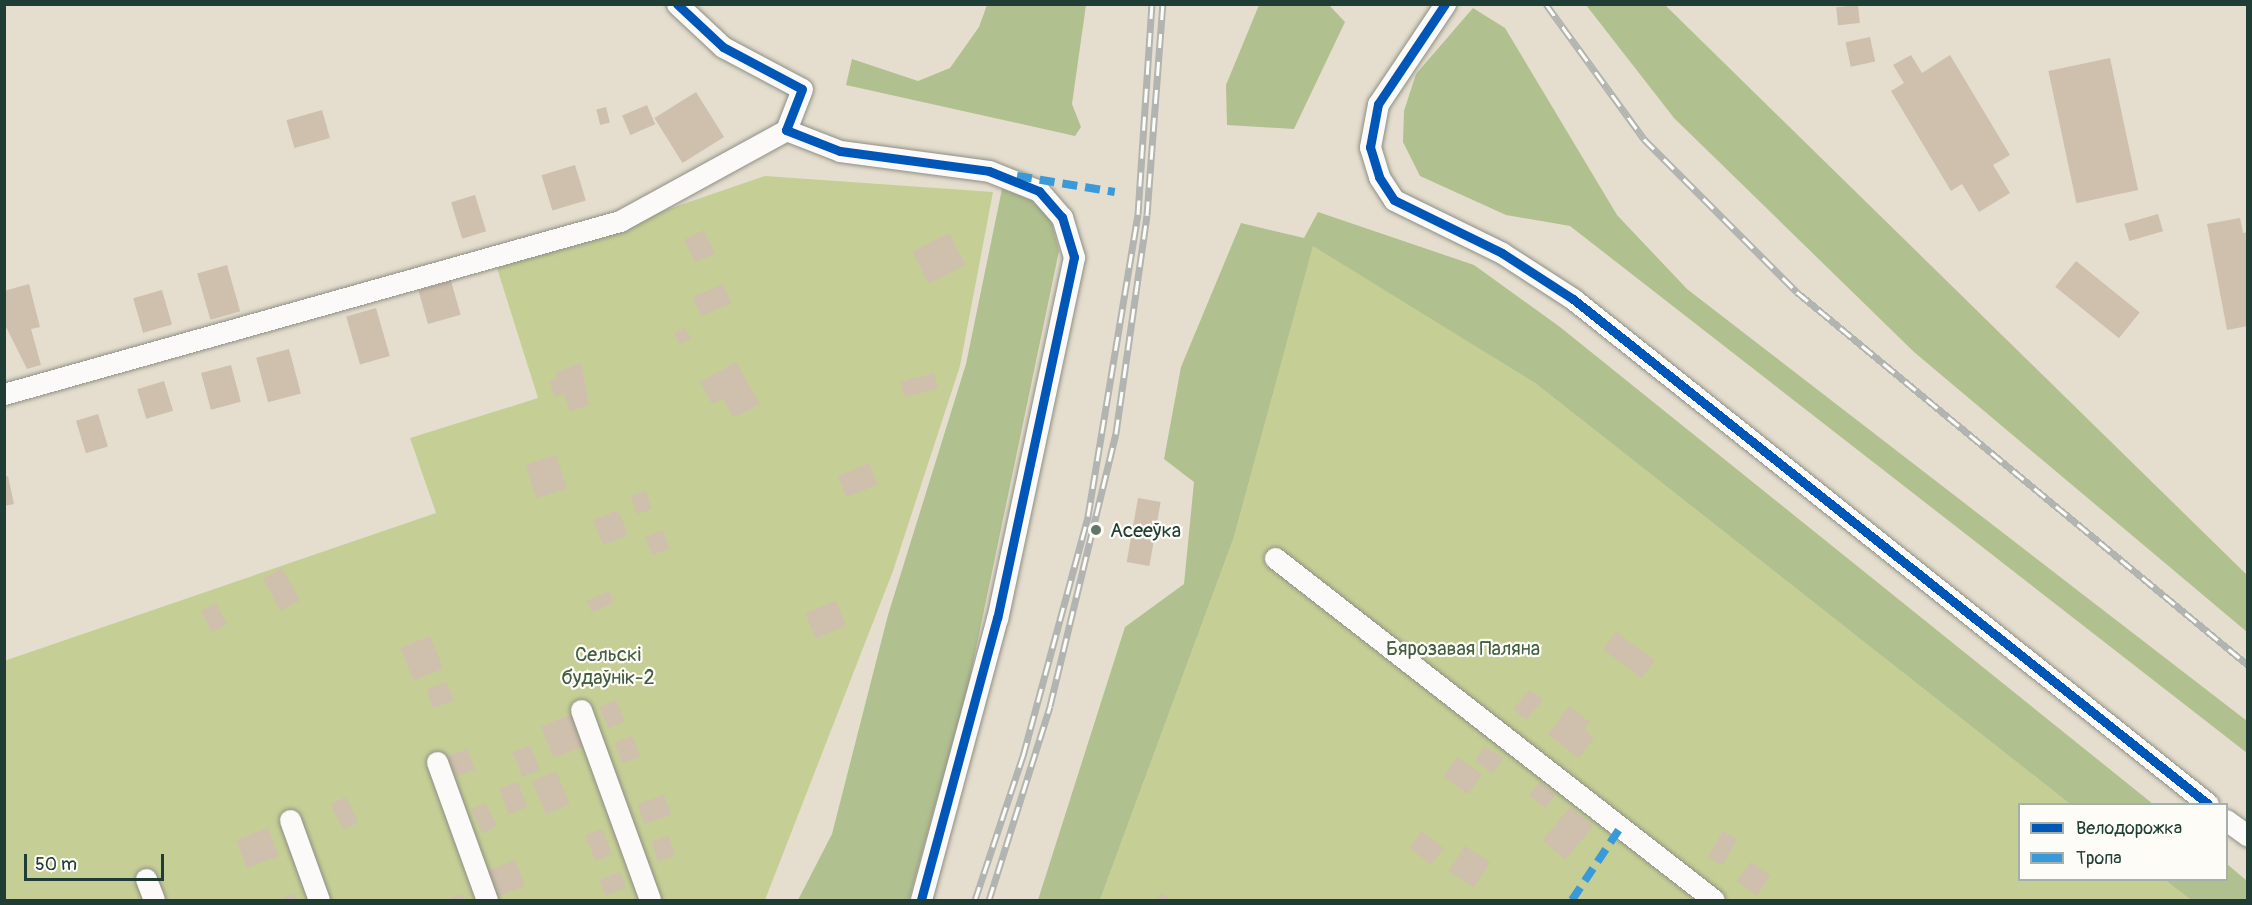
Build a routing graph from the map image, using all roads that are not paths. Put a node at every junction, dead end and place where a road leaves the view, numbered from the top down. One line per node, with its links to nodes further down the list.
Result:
1 (677, 4): 3 (street)
2 (1445, 4): 8 (street)
3 (786, 130): 4 (street); 17 (street)
4 (4, 394)
5 (1275, 558): 18 (street)
6 (581, 710): 16 (street)
7 (437, 762): 15 (street)
8 (2207, 803)
9 (290, 820): 14 (street)
10 (2228, 821): 11 (street)
11 (2247, 836)
12 (146, 879): 13 (street)
13 (154, 900)
14 (319, 900)
15 (486, 900)
16 (650, 900)
17 (921, 900)
18 (1714, 900)

